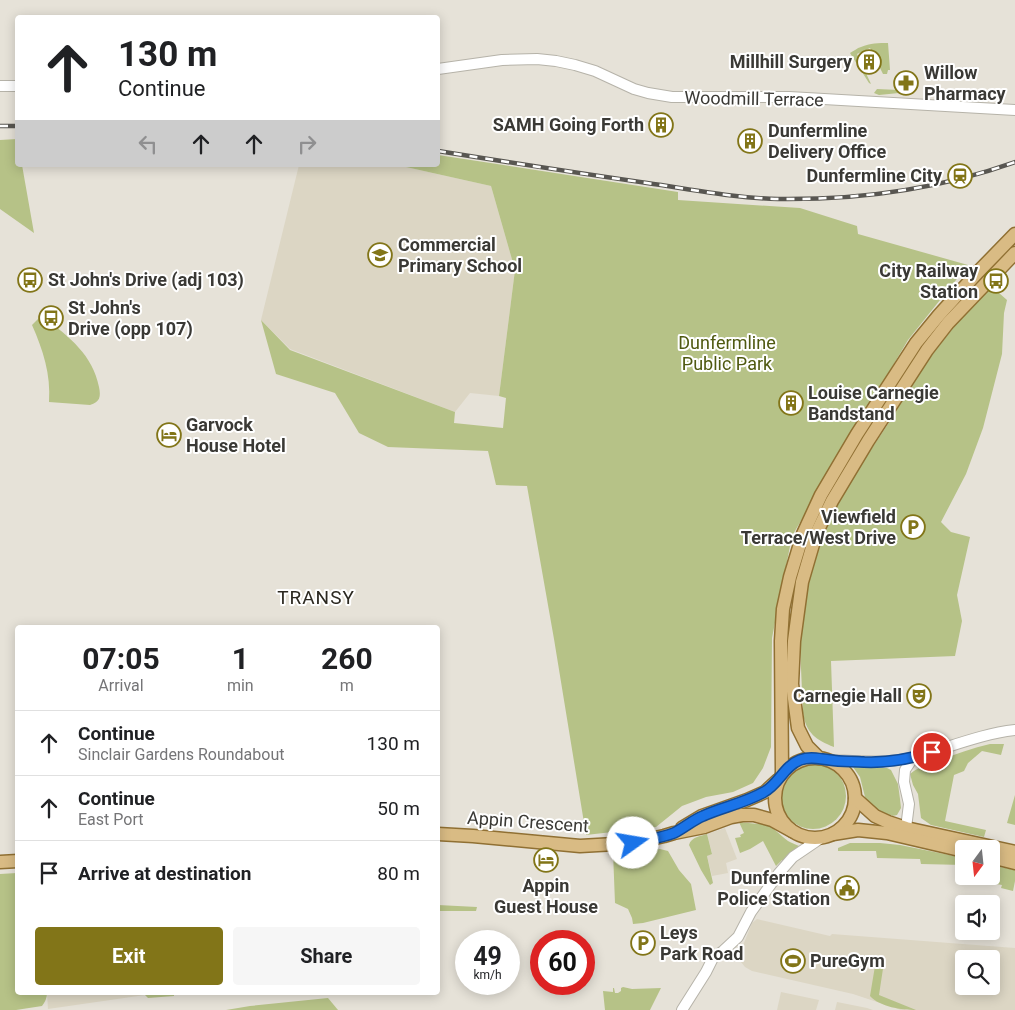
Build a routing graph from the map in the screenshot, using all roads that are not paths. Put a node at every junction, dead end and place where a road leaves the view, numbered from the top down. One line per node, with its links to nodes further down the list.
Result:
1 (440, 69): 4 (street, Woodmill Terrace)
2 (0, 86): 3 (street)
3 (15, 86)
4 (1015, 110)
5 (1015, 234): 10 (main road)
6 (1015, 253): 9 (main road)
7 (1015, 730): 8 (street)
8 (913, 758): 9 (street); 13 (street)
9 (824, 759): 10 (main road); 11 (main road)
10 (781, 775): 12 (main road); 14 (main road, Appin Crescent)
11 (855, 798): 13 (main road); 16 (main road)
12 (792, 831): 14 (main road, Appin Crescent); 16 (main road)
13 (904, 832): 16 (main road); 17 (main road); 18 (main road)
14 (674, 833): 15 (main road, Appin Crescent)
15 (440, 834)
16 (827, 836): 23 (street)
17 (955, 848)
18 (1015, 852)
19 (1000, 859): 22 (main road)
20 (15, 861): 21 (main road)
21 (0, 862)
22 (1015, 863)
23 (682, 1010)

